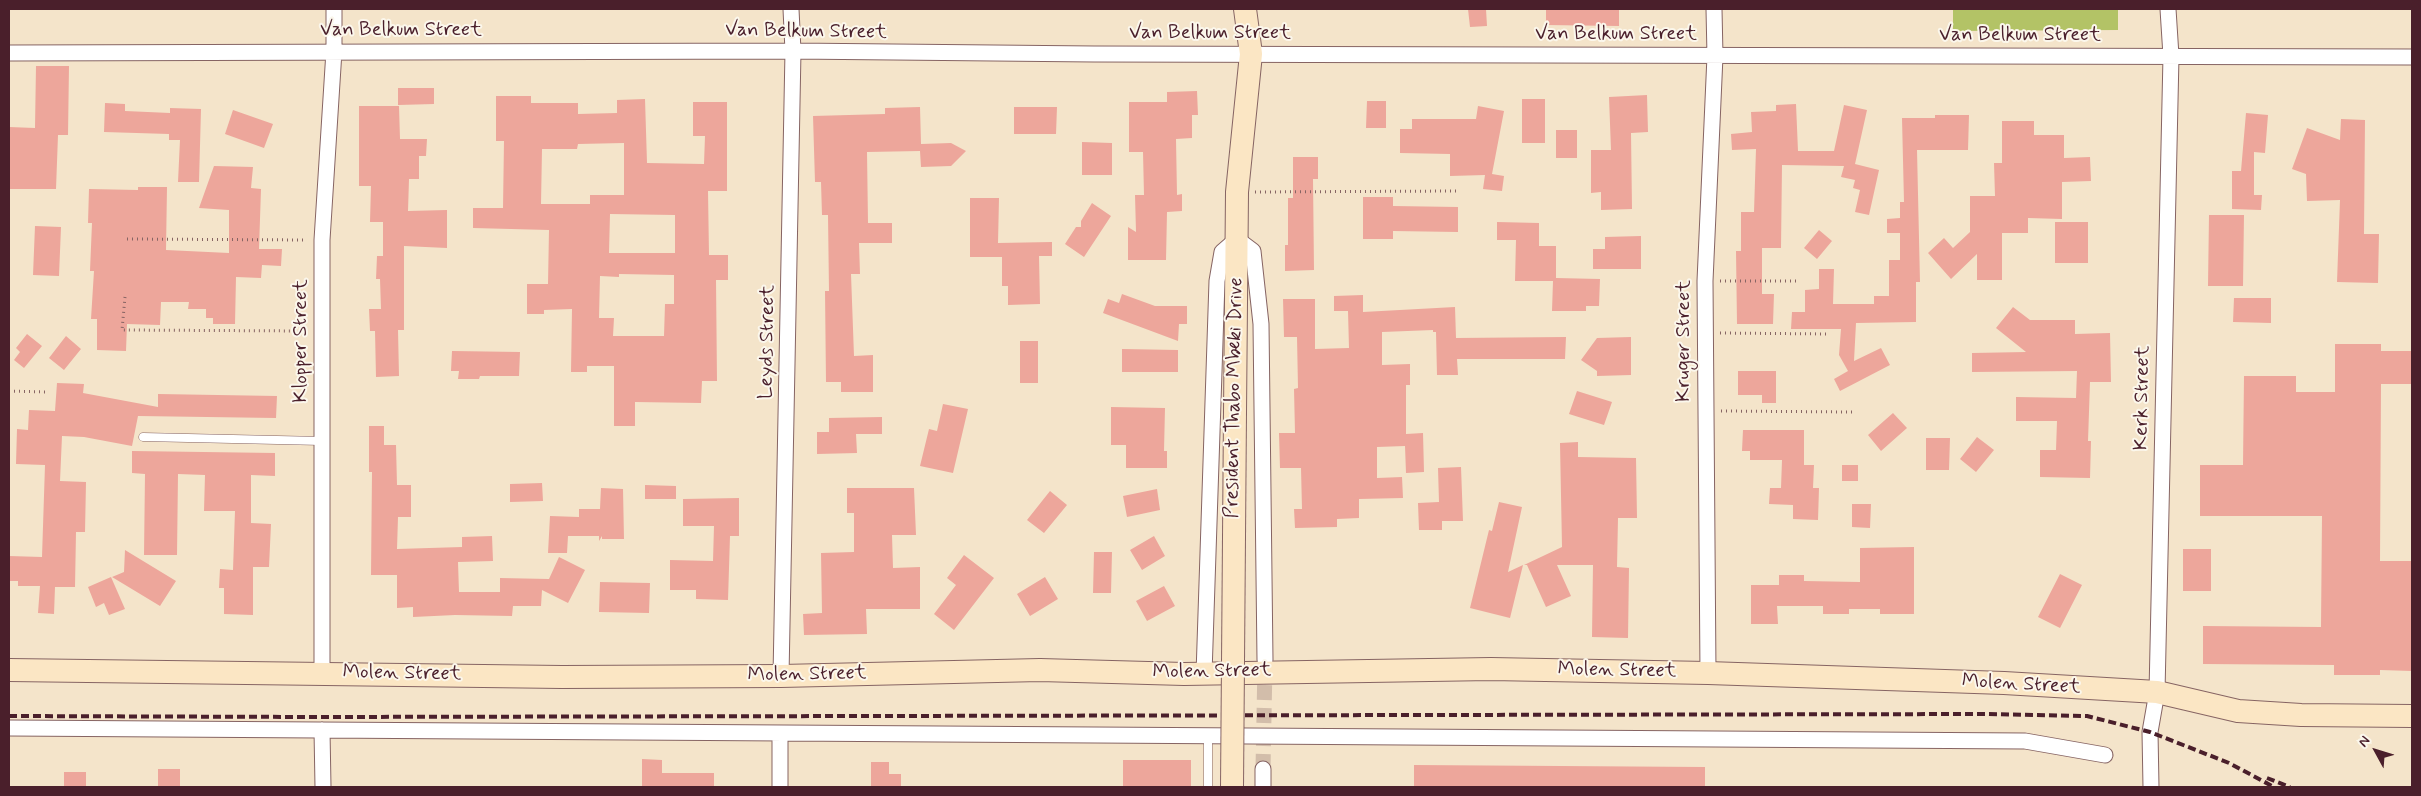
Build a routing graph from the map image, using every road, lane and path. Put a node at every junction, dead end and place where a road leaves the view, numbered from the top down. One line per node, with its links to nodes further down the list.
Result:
1 (334, 9): 6 (street, Klopper Street)
2 (791, 9): 7 (street, Leyds Street)
3 (1245, 9): 9 (street, President Thabo Mbeki Drive)
4 (1714, 9): 10 (street, Kruger Street)
5 (2168, 9): 11 (street, Kerk Street)
6 (334, 51): 7 (street, Van Belkum Street); 8 (street, Van Belkum Street); 17 (street, Klopper Street)
7 (793, 51): 9 (street, Van Belkum Street); 35 (street, Leyds Street)
8 (9, 53)
9 (1251, 54): 10 (street, Van Belkum Street); 14 (street, President Thabo Mbeki Drive)
10 (1716, 56): 11 (street, Van Belkum Street); 18 (street, Kruger Street)
11 (2171, 56): 12 (street, Van Belkum Street); 36 (street, Kerk Street)
12 (2412, 57)
13 (1456, 191): 14 (path)
14 (1237, 192): 16 (street, President Thabo Mbeki Drive)
15 (127, 239): 17 (path)
16 (1237, 239): 30 (street); 34 (street); 47 (street, President Thabo Mbeki Drive, bridge)
17 (322, 240): 21 (street, Klopper Street)
18 (1705, 281): 19 (path); 22 (street, Kruger Street)
19 (1796, 281)
20 (125, 298): 21 (path)
21 (322, 331): 29 (street, Klopper Street)
22 (1705, 333): 23 (path); 26 (street, Kruger Street)
23 (1828, 334)
24 (9, 391): 25 (path)
25 (47, 392)
26 (1706, 411): 27 (path); 33 (street, Kruger Street)
27 (1852, 412)
28 (143, 437): 29 (lane)
29 (322, 441): 32 (street, Klopper Street)
30 (1265, 660)
31 (9, 670): 32 (street, Molen Street)
32 (322, 673): 35 (street, Molen Street)
33 (1708, 673): 34 (street, Molen Street); 36 (street, Molen Street)
34 (1204, 674): 35 (street, Molen Street)
35 (781, 676)
36 (2157, 692): 37 (street, Molen Street); 49 (street, Kerk Street)
37 (2412, 716)
38 (9, 728): 39 (street)
39 (322, 730): 40 (street); 44 (street)
40 (780, 734): 41 (street); 45 (street)
41 (1208, 736): 42 (street); 46 (lane)
42 (2105, 755)
43 (1263, 769): 48 (street)
44 (323, 787)
45 (780, 787)
46 (1208, 787)
47 (1232, 787)
48 (1262, 787)
49 (2151, 787)

